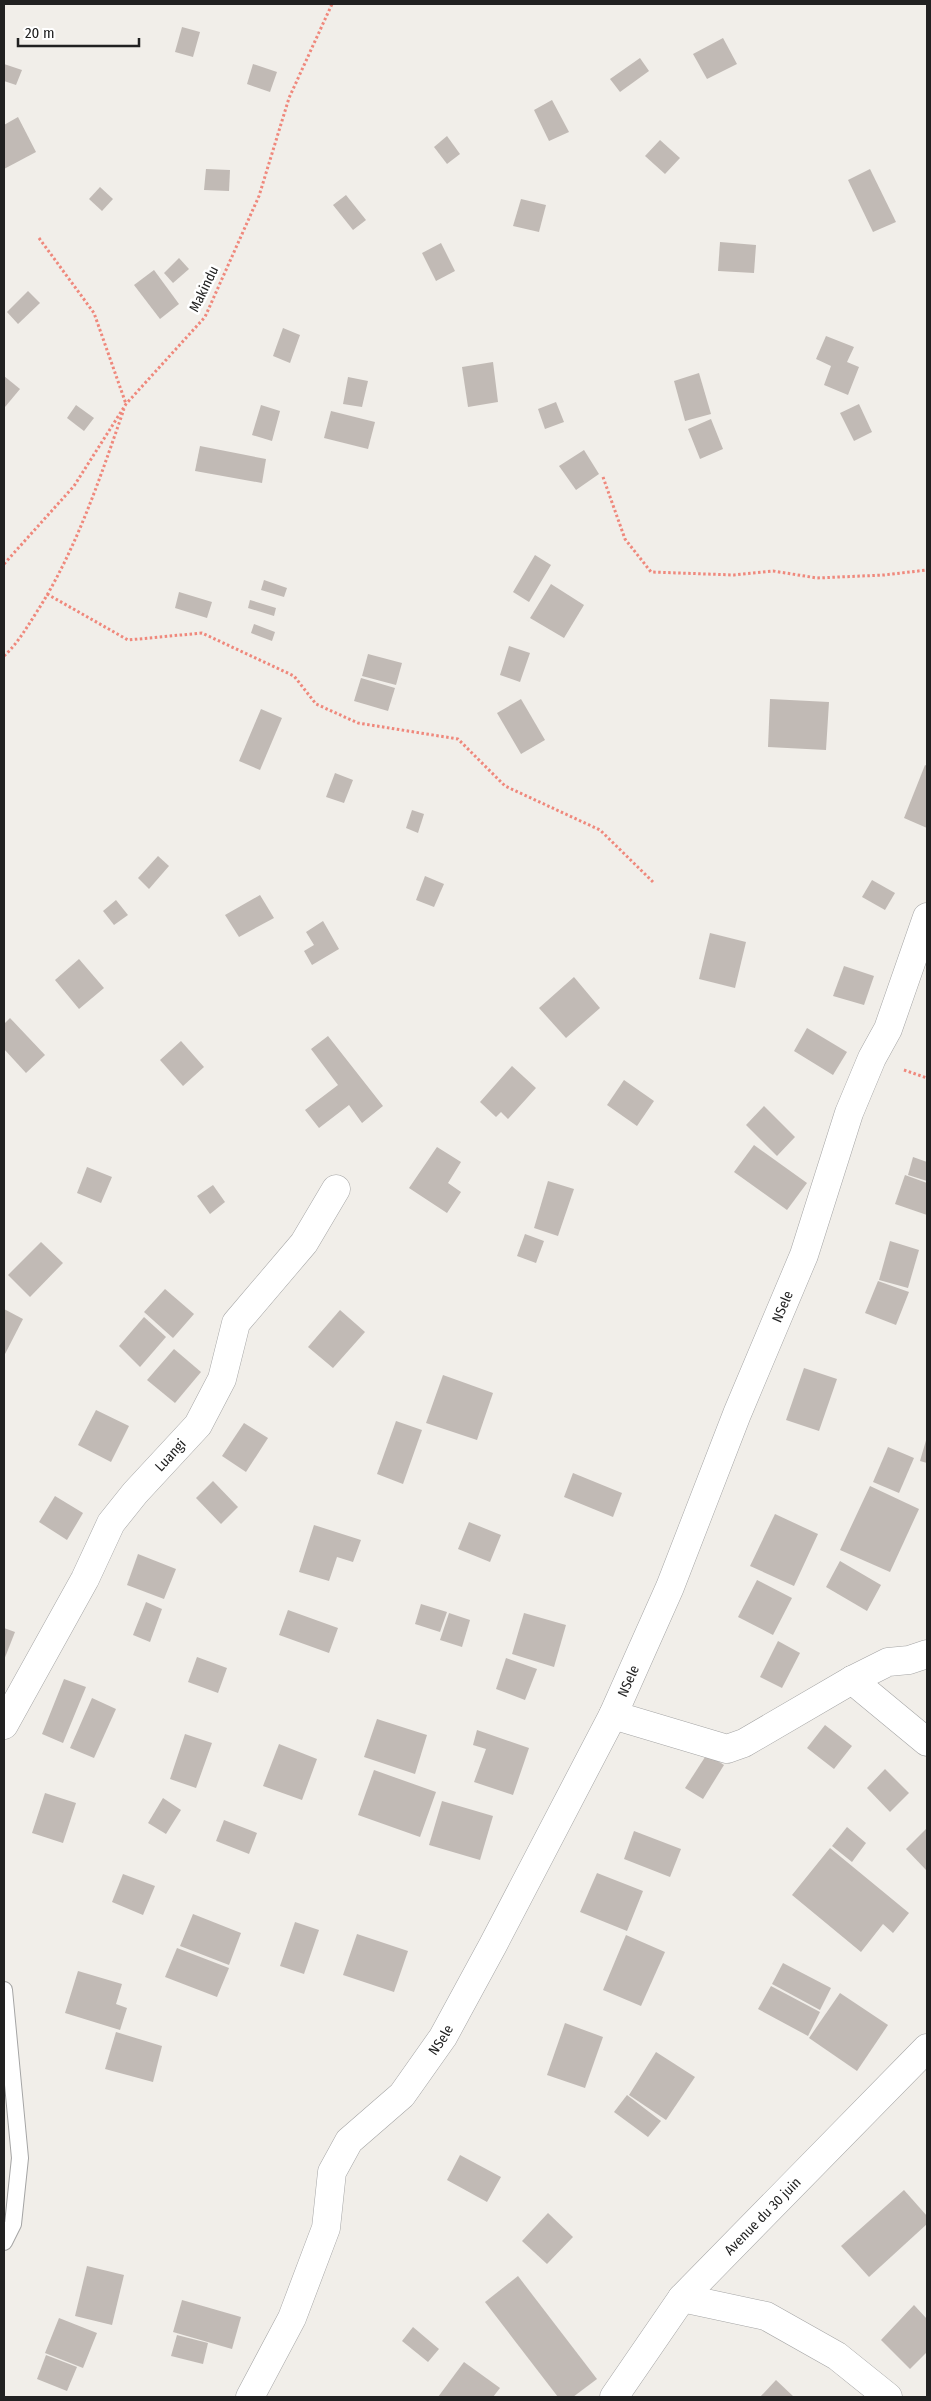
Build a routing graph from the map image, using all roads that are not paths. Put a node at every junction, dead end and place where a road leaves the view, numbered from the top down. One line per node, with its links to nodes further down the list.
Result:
1 (927, 917): 5 (street, NSele)
2 (336, 1189): 6 (street, Luangi)
3 (927, 1654): 4 (street)
4 (852, 1680): 5 (street); 7 (street)
5 (612, 1715): 12 (street, NSele)
6 (4, 1725)
7 (927, 1742)
8 (4, 1990): 10 (lane)
9 (927, 2048): 11 (street, Avenue du 30 juin)
10 (4, 2242)
11 (682, 2298): 13 (street, Avenue du 30 juin); 14 (street)
12 (250, 2397)
13 (614, 2397)
14 (888, 2397)

